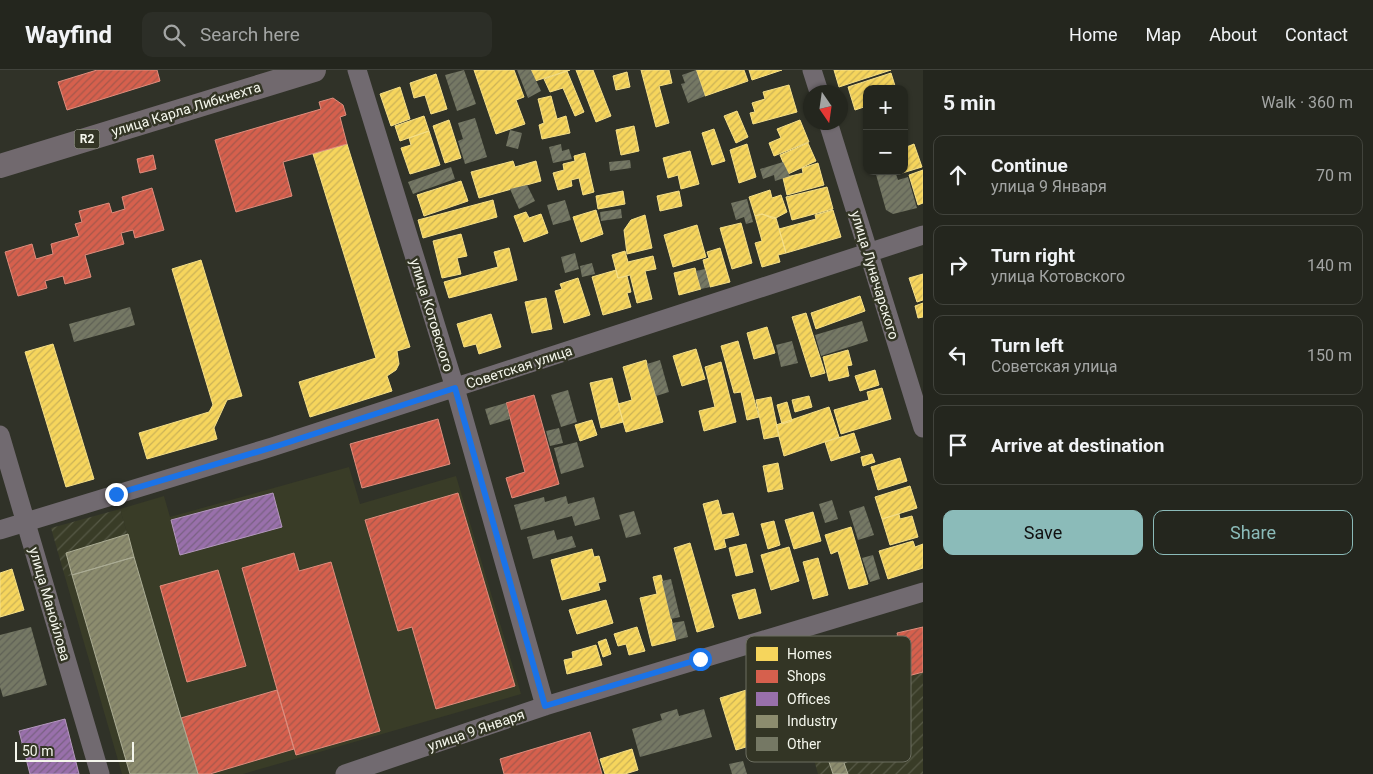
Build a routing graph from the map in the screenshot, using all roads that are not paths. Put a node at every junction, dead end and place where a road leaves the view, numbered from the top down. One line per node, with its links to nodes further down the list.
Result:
1 (314, 70): 6 (main road, улица Карла Либкнехта / R2)
2 (356, 70): 9 (street, улица Котовского)
3 (812, 70): 4 (street)
4 (817, 85)
5 (830, 130): 8 (street, улица Луначарского)
6 (0, 166)
7 (923, 235): 8 (street, Советская улица)
8 (868, 252): 9 (street, Советская улица); 10 (street, улица Луначарского)
9 (455, 388): 12 (street, Советская улица); 17 (street, улица Котовского)
10 (923, 428)
11 (0, 435): 12 (street, улица Манойлова)
12 (26, 523): 13 (street, Советская улица); 18 (street, улица Манойлова)
13 (0, 530)
14 (923, 592): 15 (street, улица 9 Января)
15 (777, 636)
16 (746, 645): 17 (street, улица 9 Января)
17 (545, 706): 19 (street, улица 9 Января)
18 (100, 774)
19 (345, 774)

